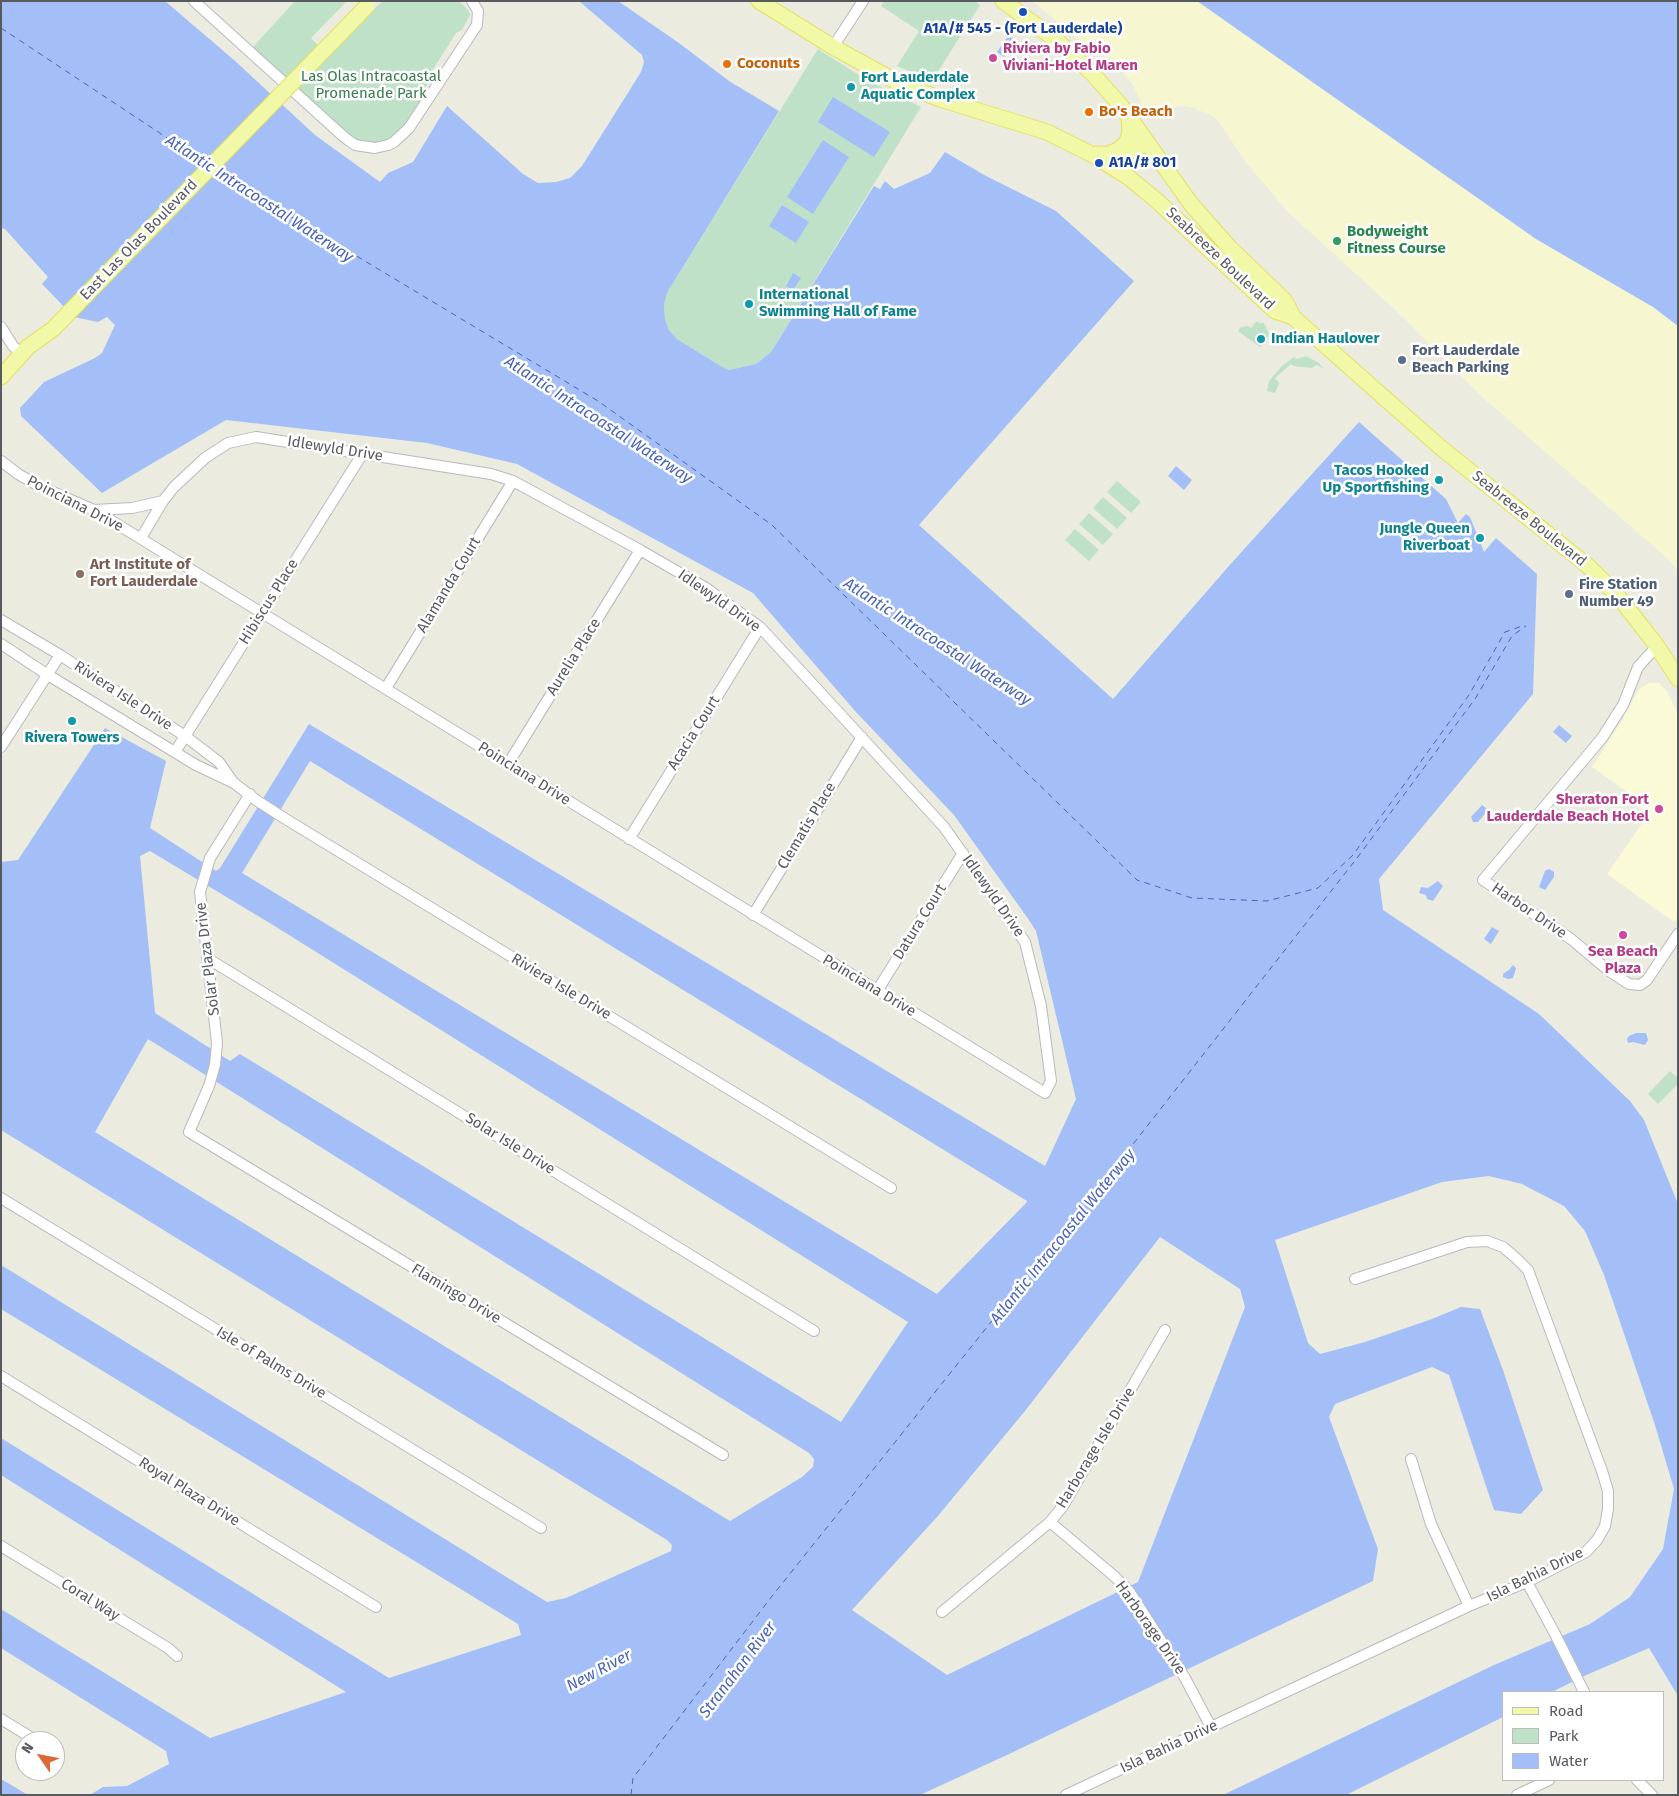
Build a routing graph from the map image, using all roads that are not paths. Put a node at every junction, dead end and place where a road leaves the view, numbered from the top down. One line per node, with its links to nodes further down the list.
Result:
1 (194, 1): 2 (street)
2 (472, 1)
3 (759, 1): 7 (main road, Seabreeze Boulevard)
4 (863, 1): 7 (street)
5 (1003, 1): 8 (main road)
6 (365, 3): 13 (main road, East Las Olas Boulevard)
7 (833, 47): 10 (main road, Seabreeze Boulevard)
8 (1129, 118): 9 (main road); 10 (main road)
9 (1147, 143): 10 (main road); 11 (main road)
10 (1098, 154): 11 (main road, Seabreeze Boulevard)
11 (1293, 317): 26 (main road, Seabreeze Boulevard)
12 (1, 327): 13 (street)
13 (25, 350): 14 (main road, East Las Olas Boulevard)
14 (1, 377)
15 (363, 453): 17 (street, Idlewyld Drive); 18 (street, Idlewyld Drive); 22 (street, Hibiscus Place)
16 (1, 461): 19 (street, Poinciana Drive)
17 (513, 481): 21 (street, Idlewyld Drive); 30 (street, Alamanda Court)
18 (163, 501): 19 (street); 20 (street, Idlewyld Drive)
19 (94, 510): 20 (street, Poinciana Drive)
20 (141, 538): 22 (street, Poinciana Drive)
21 (640, 550): 24 (street, Idlewyld Drive); 35 (street, Aurelia Place)
22 (263, 612): 30 (street, Poinciana Drive); 31 (street, Hibiscus Place)
23 (1, 620): 27 (street, Riviera Isle Drive)
24 (760, 627): 32 (street, Idlewyld Drive); 38 (street, Acacia Court)
25 (1, 644): 28 (street, Riviera Isle Drive)
26 (1657, 646): 29 (main road, Seabreeze Boulevard); 41 (street, Harbor Drive)
27 (60, 655): 28 (street); 31 (street, Riviera Isle Drive)
28 (48, 674): 33 (street); 34 (street, Riviera Isle Drive)
29 (1678, 678)
30 (386, 688): 35 (street, Poinciana Drive)
31 (185, 736): 34 (street, Hibiscus Place); 36 (street, Riviera Isle Drive)
32 (862, 737): 39 (street, Idlewyld Drive); 40 (street, Clematis Place)
33 (1, 747)
34 (175, 752): 36 (street, Riviera Isle Drive)
35 (508, 764): 38 (street, Poinciana Drive)
36 (234, 783): 37 (street, Riviera Isle Drive)
37 (253, 797): 42 (street, Solar Plaza Drive); 46 (street, Riviera Isle Drive)
38 (629, 838): 40 (street, Poinciana Drive)
39 (963, 853): 43 (street, Datura Court); 44 (street, Idlewyld Drive)
40 (753, 915): 43 (street, Poinciana Drive)
41 (1678, 934)
42 (207, 958): 45 (street, Solar Plaza Drive); 50 (street, Solar Isle Drive)
43 (878, 991): 44 (street, Poinciana Drive)
44 (1045, 1093)
45 (189, 1132): 52 (street, Flamingo Drive)
46 (891, 1188)
47 (1, 1198): 55 (street, Isle of Palms Drive)
48 (1355, 1279): 57 (street, Isla Bahia Drive)
49 (1166, 1330): 54 (street, Harborage Isle Drive)
50 (814, 1331)
51 (1, 1376): 59 (street, Royal Plaza Drive)
52 (723, 1455)
53 (1411, 1459): 58 (street)
54 (1050, 1522): 60 (street, Harborage Isle Drive); 64 (street, Harborage Drive)
55 (541, 1528)
56 (1, 1546): 61 (street, Coral Way)
57 (1527, 1582): 58 (street, Isla Bahia Drive); 62 (street)
58 (1469, 1606): 64 (street, Isla Bahia Drive)
59 (376, 1607)
60 (942, 1612)
61 (177, 1656)
62 (1584, 1691)
63 (1, 1719): 65 (street)
64 (1211, 1727): 68 (street, Isla Bahia Drive)
65 (20, 1731)
66 (1547, 1781): 69 (street)
67 (1639, 1781): 70 (street)
68 (1066, 1795)
69 (1518, 1795)
70 (1652, 1795)

